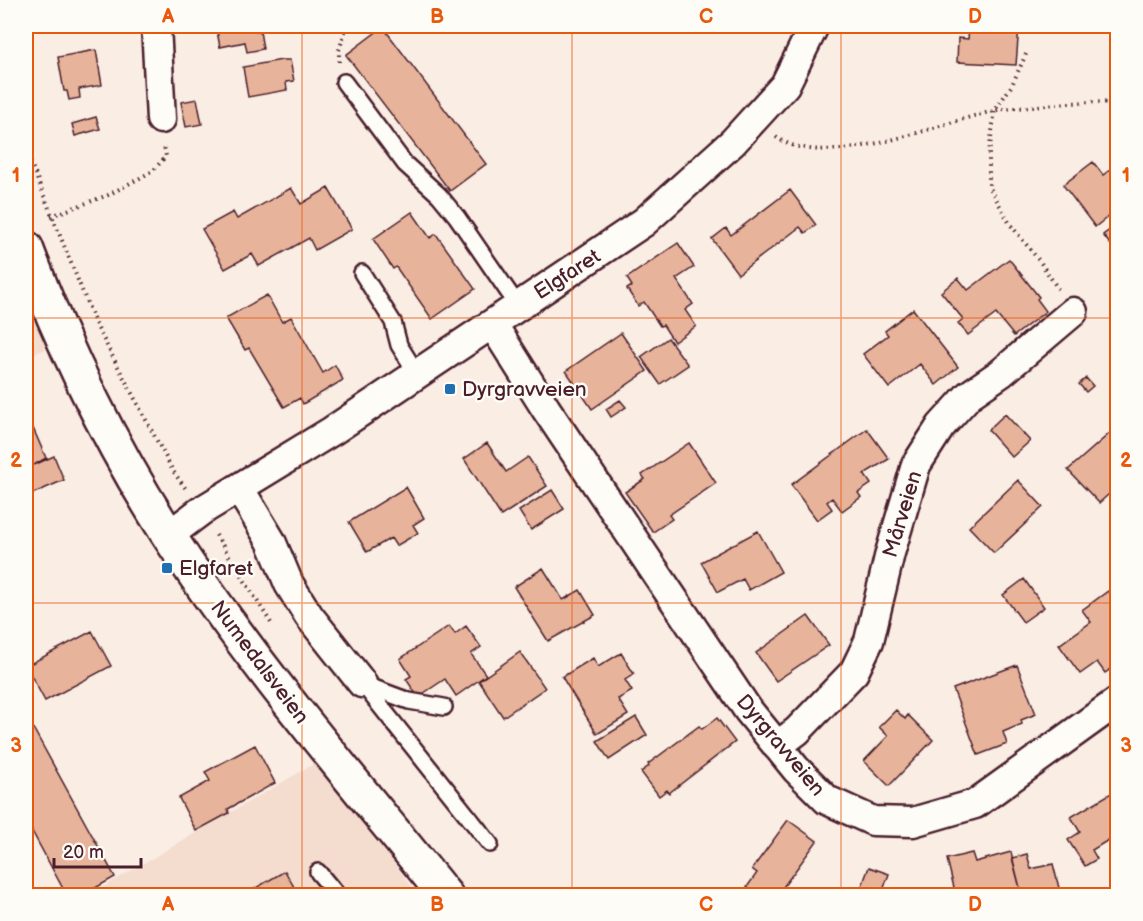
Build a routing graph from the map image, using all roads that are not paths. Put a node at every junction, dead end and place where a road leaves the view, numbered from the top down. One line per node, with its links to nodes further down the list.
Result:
1 (156, 26): 4 (street)
2 (814, 26): 7 (street, Elgfaret)
3 (344, 82): 7 (lane)
4 (161, 118)
5 (26, 248): 12 (main road, Numedalsveien)
6 (362, 273): 10 (lane)
7 (518, 306): 9 (street, Elgfaret)
8 (1073, 312): 16 (street, Mårveien)
9 (493, 325): 10 (street, Elgfaret); 16 (street, Dyrgravveien)
10 (417, 374): 11 (street, Elgfaret)
11 (239, 488): 12 (street, Elgfaret); 13 (street)
12 (169, 536): 20 (main road, Numedalsveien)
13 (362, 683): 15 (lane); 17 (lane)
14 (1118, 701): 16 (street, Dyrgravveien)
15 (444, 707)
16 (777, 746)
17 (490, 844)
18 (318, 872): 19 (lane)
19 (338, 896)
20 (446, 896)

